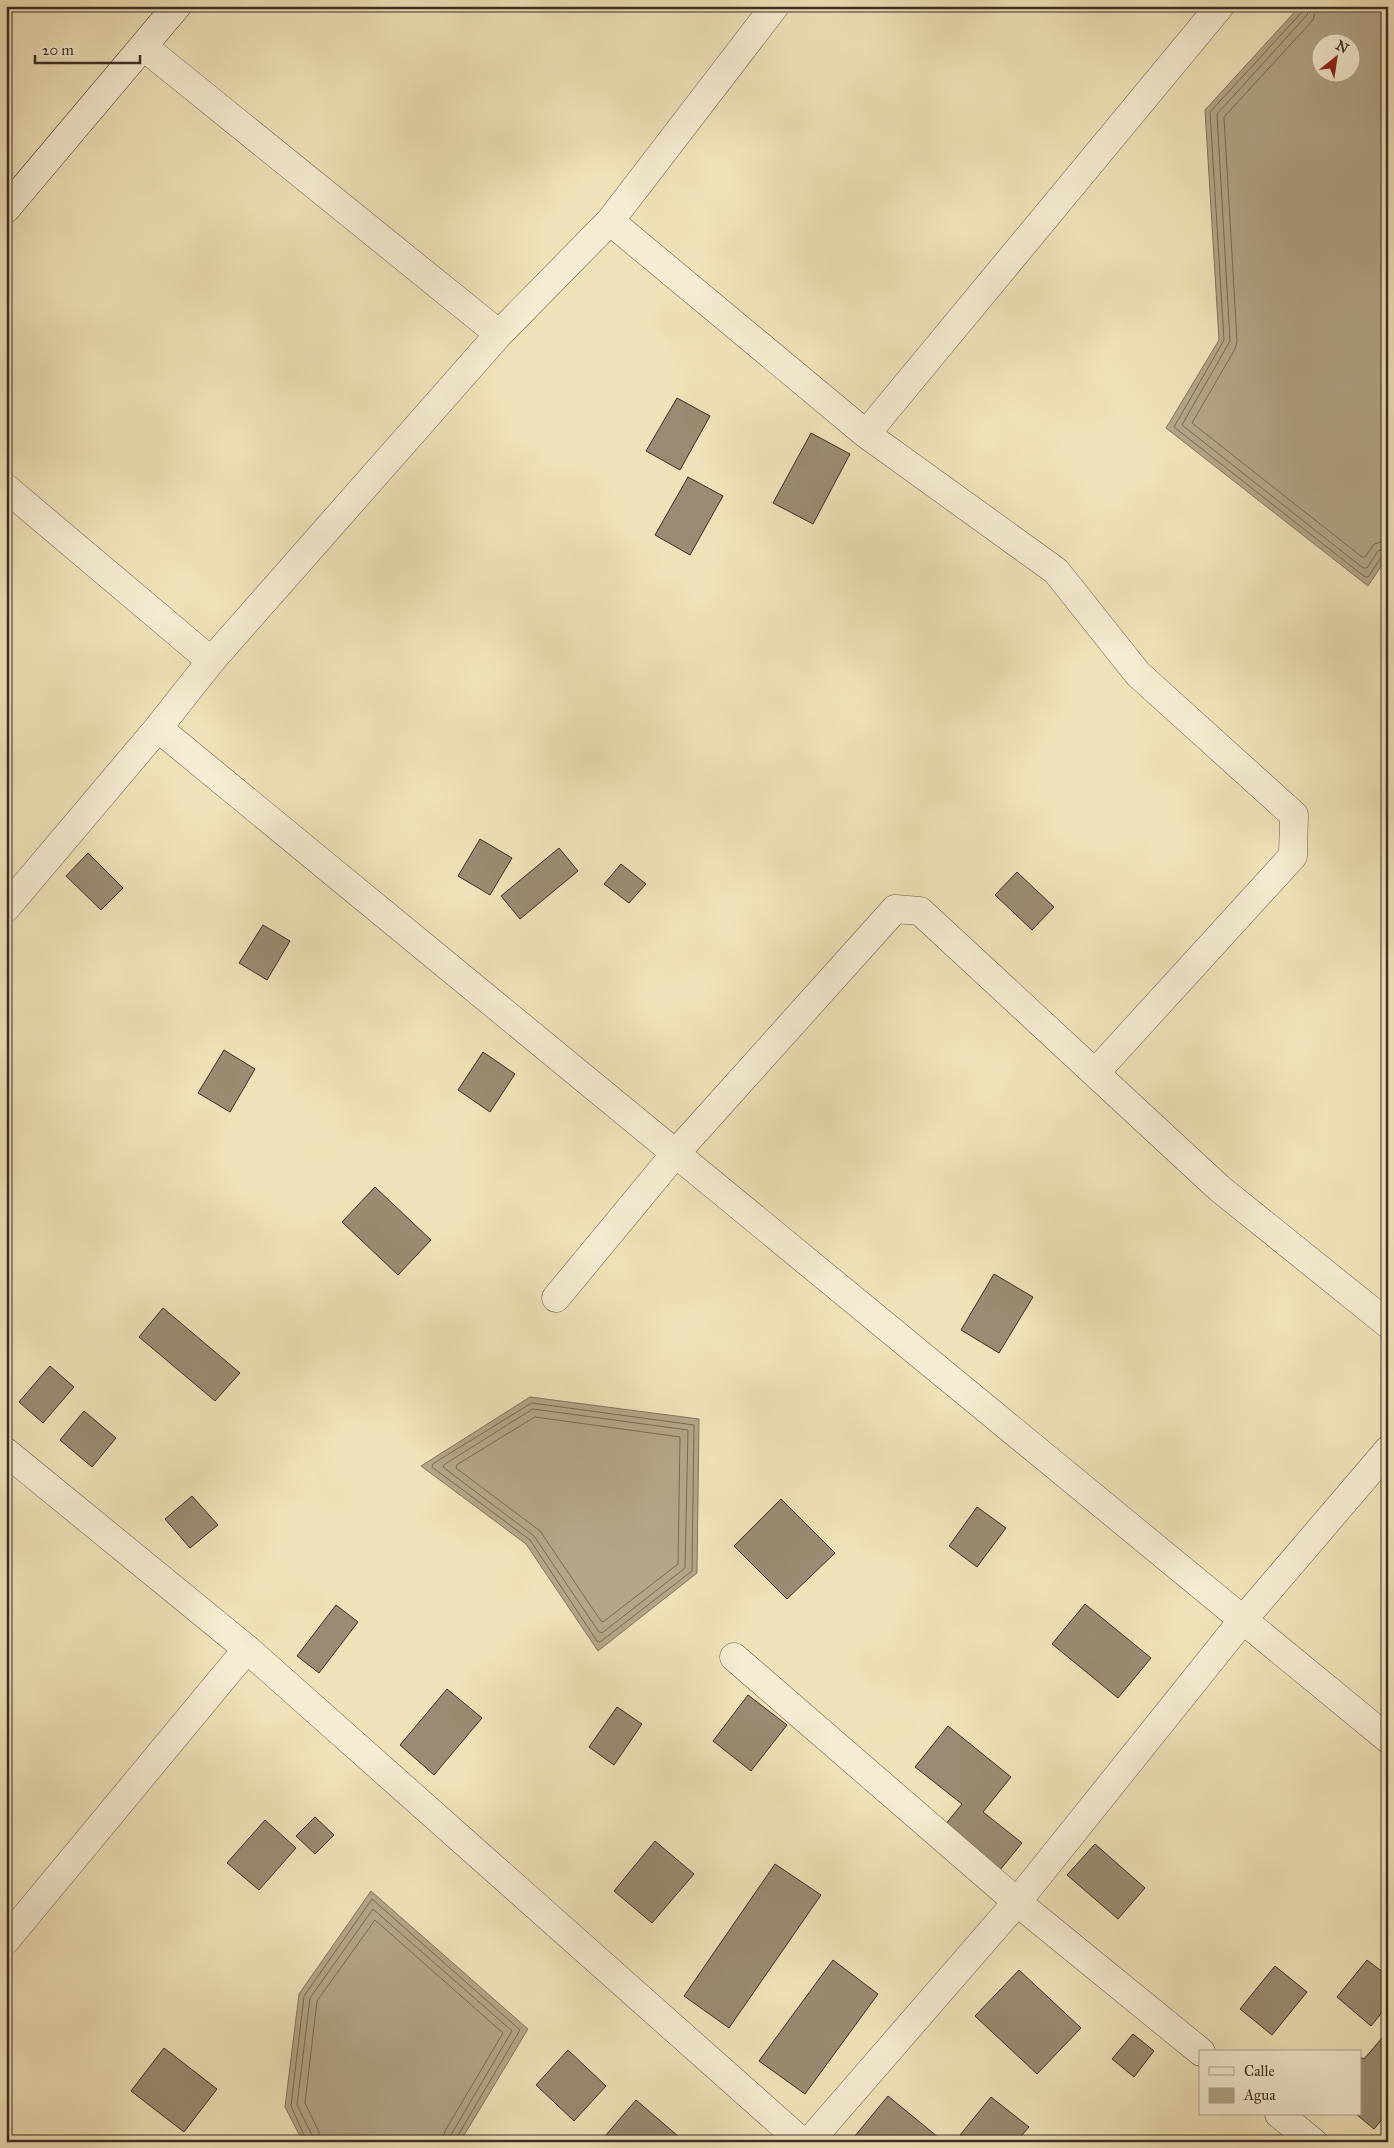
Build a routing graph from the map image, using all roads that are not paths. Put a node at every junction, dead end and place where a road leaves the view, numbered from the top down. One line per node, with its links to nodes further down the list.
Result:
1 (178, 6): 4 (street)
2 (776, 6): 6 (street)
3 (1220, 6): 8 (street)
4 (144, 47): 5 (street); 7 (street)
5 (6, 209)
6 (610, 221): 7 (street); 8 (street)
7 (499, 334): 10 (street)
8 (866, 434): 13 (street)
9 (6, 488): 10 (street)
10 (211, 661): 11 (street)
11 (158, 728): 12 (street); 14 (street)
12 (6, 908)
13 (1095, 1073): 14 (street); 16 (street)
14 (675, 1154): 15 (street); 19 (street)
15 (556, 1298)
16 (1388, 1324)
17 (1388, 1450): 19 (street)
18 (6, 1452): 20 (street)
19 (1242, 1621): 22 (street); 23 (street)
20 (247, 1649): 24 (street); 27 (street)
21 (734, 1657): 23 (street)
22 (1388, 1739)
23 (1017, 1902): 25 (street); 28 (street)
24 (6, 1940)
25 (1199, 2050)
26 (1281, 2116): 29 (street)
27 (802, 2142)
28 (809, 2142)
29 (1312, 2142)

